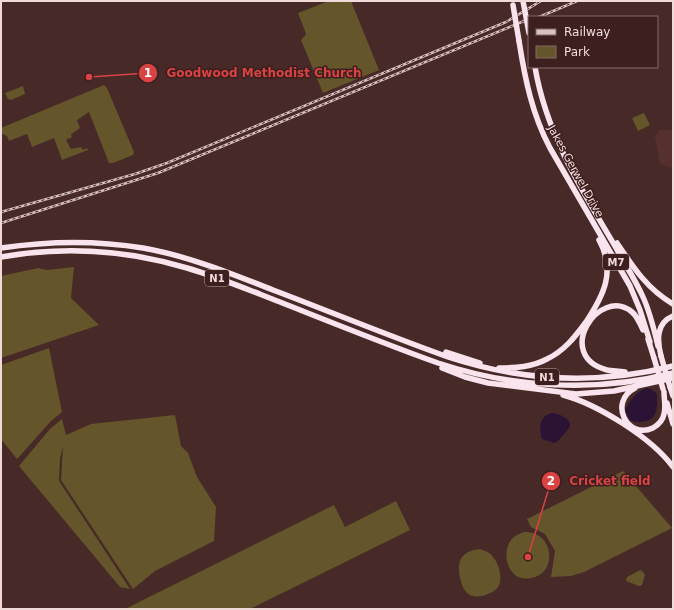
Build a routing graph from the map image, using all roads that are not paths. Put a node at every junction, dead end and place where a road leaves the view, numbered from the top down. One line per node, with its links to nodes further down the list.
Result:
1 (524, 1): 3 (highway, bridge)
2 (513, 3): 5 (highway, Jakes Gerwel Drive / M7, bridge)
3 (528, 27)
4 (535, 68): 6 (highway, Jakes Gerwel Drive / M7)
5 (572, 186): 13 (highway, Jakes Gerwel Drive / M7); 17 (highway)
6 (597, 215): 9 (highway); 14 (highway, Jakes Gerwel Drive / M7)
7 (1, 248): 11 (highway, N1)
8 (1, 258): 12 (highway, N1)
9 (673, 304)
10 (673, 316): 14 (highway)
11 (392, 336): 16 (highway, N1); 17 (highway)
12 (373, 338): 19 (highway, N1); 21 (highway)
13 (650, 342): 18 (highway); 23 (highway, bridge)
14 (658, 346): 24 (highway, Jakes Gerwel Drive, bridge)
15 (673, 362): 18 (highway)
16 (673, 366)
17 (499, 368): 18 (highway)
18 (625, 372)
19 (673, 373)
20 (673, 378): 22 (highway)
21 (472, 379): 22 (highway); 26 (highway)
22 (644, 384): 23 (highway)
23 (663, 390): 25 (highway)
24 (673, 396)
25 (673, 424)
26 (673, 467)

